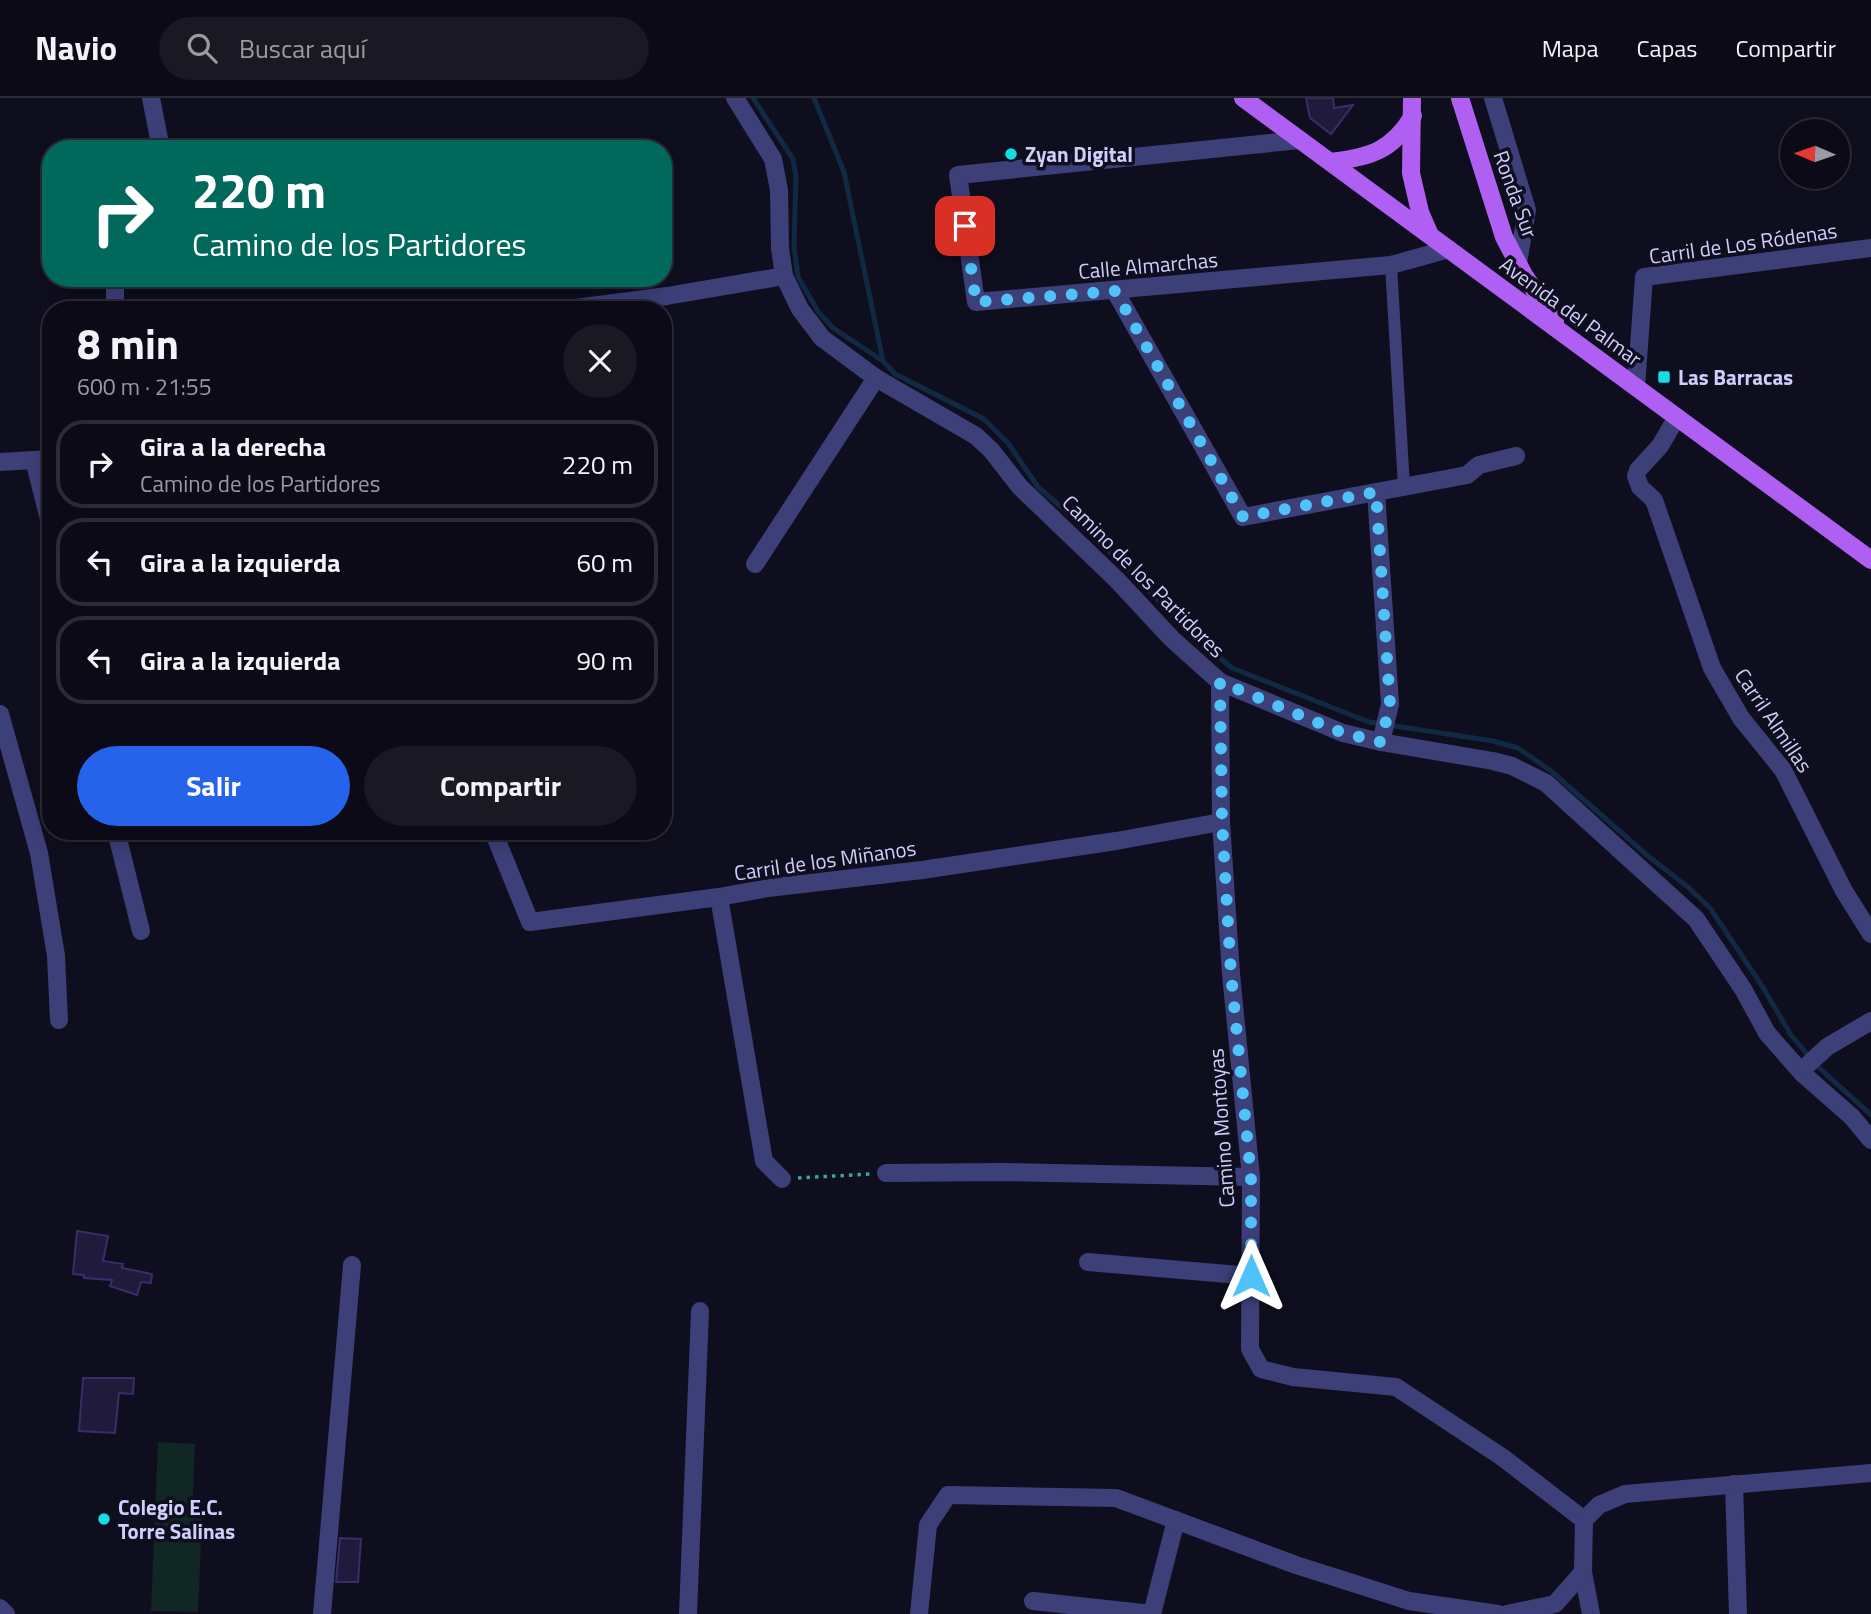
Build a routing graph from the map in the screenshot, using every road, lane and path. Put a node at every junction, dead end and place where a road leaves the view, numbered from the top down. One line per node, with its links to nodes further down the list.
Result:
1 (151, 98): 7 (street)
2 (735, 98): 15 (street, Camino de los Partidores)
3 (1243, 98): 8 (main road, Avenida del Palmar)
4 (1460, 98): 13 (main road, Ronda Sur)
5 (1493, 98): 13 (street)
6 (1413, 107): 9 (main road); 10 (main road)
7 (158, 140)
8 (1300, 140): 9 (main road, Avenida del Palmar); 16 (street, Calle Almarchas)
9 (1331, 162): 10 (main road, Avenida del Palmar)
10 (1431, 236): 12 (main road, Avenida del Palmar)
11 (1871, 247): 20 (street, Carril de Los Ródenas)
12 (1449, 250): 14 (street, Calle Almarchas); 18 (main road, Avenida del Palmar)
13 (1518, 263): 18 (main road, Ronda Sur)
14 (1391, 265): 16 (street, Calle Almarchas); 25 (street)
15 (784, 276): 17 (street); 19 (street, Camino de los Partidores)
16 (1115, 291): 26 (street)
17 (629, 301)
18 (1565, 335): 20 (main road, Avenida del Palmar)
19 (876, 377): 28 (street); 29 (street, Camino de los Partidores)
20 (1636, 387): 21 (main road, Avenida del Palmar)
21 (1677, 417): 27 (main road, Avenida del Palmar); 37 (street, Carril Almillas)
22 (1516, 456): 25 (street)
23 (42, 460): 24 (street)
24 (0, 462)
25 (1404, 486): 26 (street)
26 (1376, 492): 31 (street)
27 (1871, 560)
28 (755, 564)
29 (1220, 682): 31 (street, Camino de los Partidores); 32 (street, Camino Montoyas)
30 (0, 714): 38 (street)
31 (1381, 742): 40 (street, Camino de los Partidores)
32 (1222, 822): 35 (street, Carril de los Miñanos); 43 (street, Camino Montoyas)
33 (118, 840): 36 (street)
34 (497, 840): 35 (street, Carril de los Miñanos)
35 (719, 897): 44 (street)
36 (141, 931)
37 (1871, 934)
38 (59, 1020)
39 (1871, 1021): 40 (street)
40 (1801, 1071): 41 (street, Camino de los Partidores)
41 (1871, 1140)
42 (886, 1173): 43 (street); 44 (path)
43 (1251, 1177): 47 (street, Camino Montoyas)
44 (782, 1179)
45 (1088, 1262): 47 (street)
46 (352, 1265): 57 (street)
47 (1251, 1276): 52 (street, Camino Montoyas)
48 (700, 1311): 58 (street)
49 (1871, 1473): 50 (street)
50 (1734, 1484): 52 (street); 63 (street)
51 (1176, 1520): 54 (street); 59 (street); 60 (street)
52 (1584, 1520): 53 (street)
53 (1583, 1572): 61 (street); 62 (street)
54 (1033, 1601)
55 (0, 1608): 56 (street)
56 (6, 1614)
57 (322, 1614)
58 (688, 1614)
59 (919, 1614)
60 (1498, 1614)
61 (1507, 1614)
62 (1591, 1614)
63 (1738, 1614)

